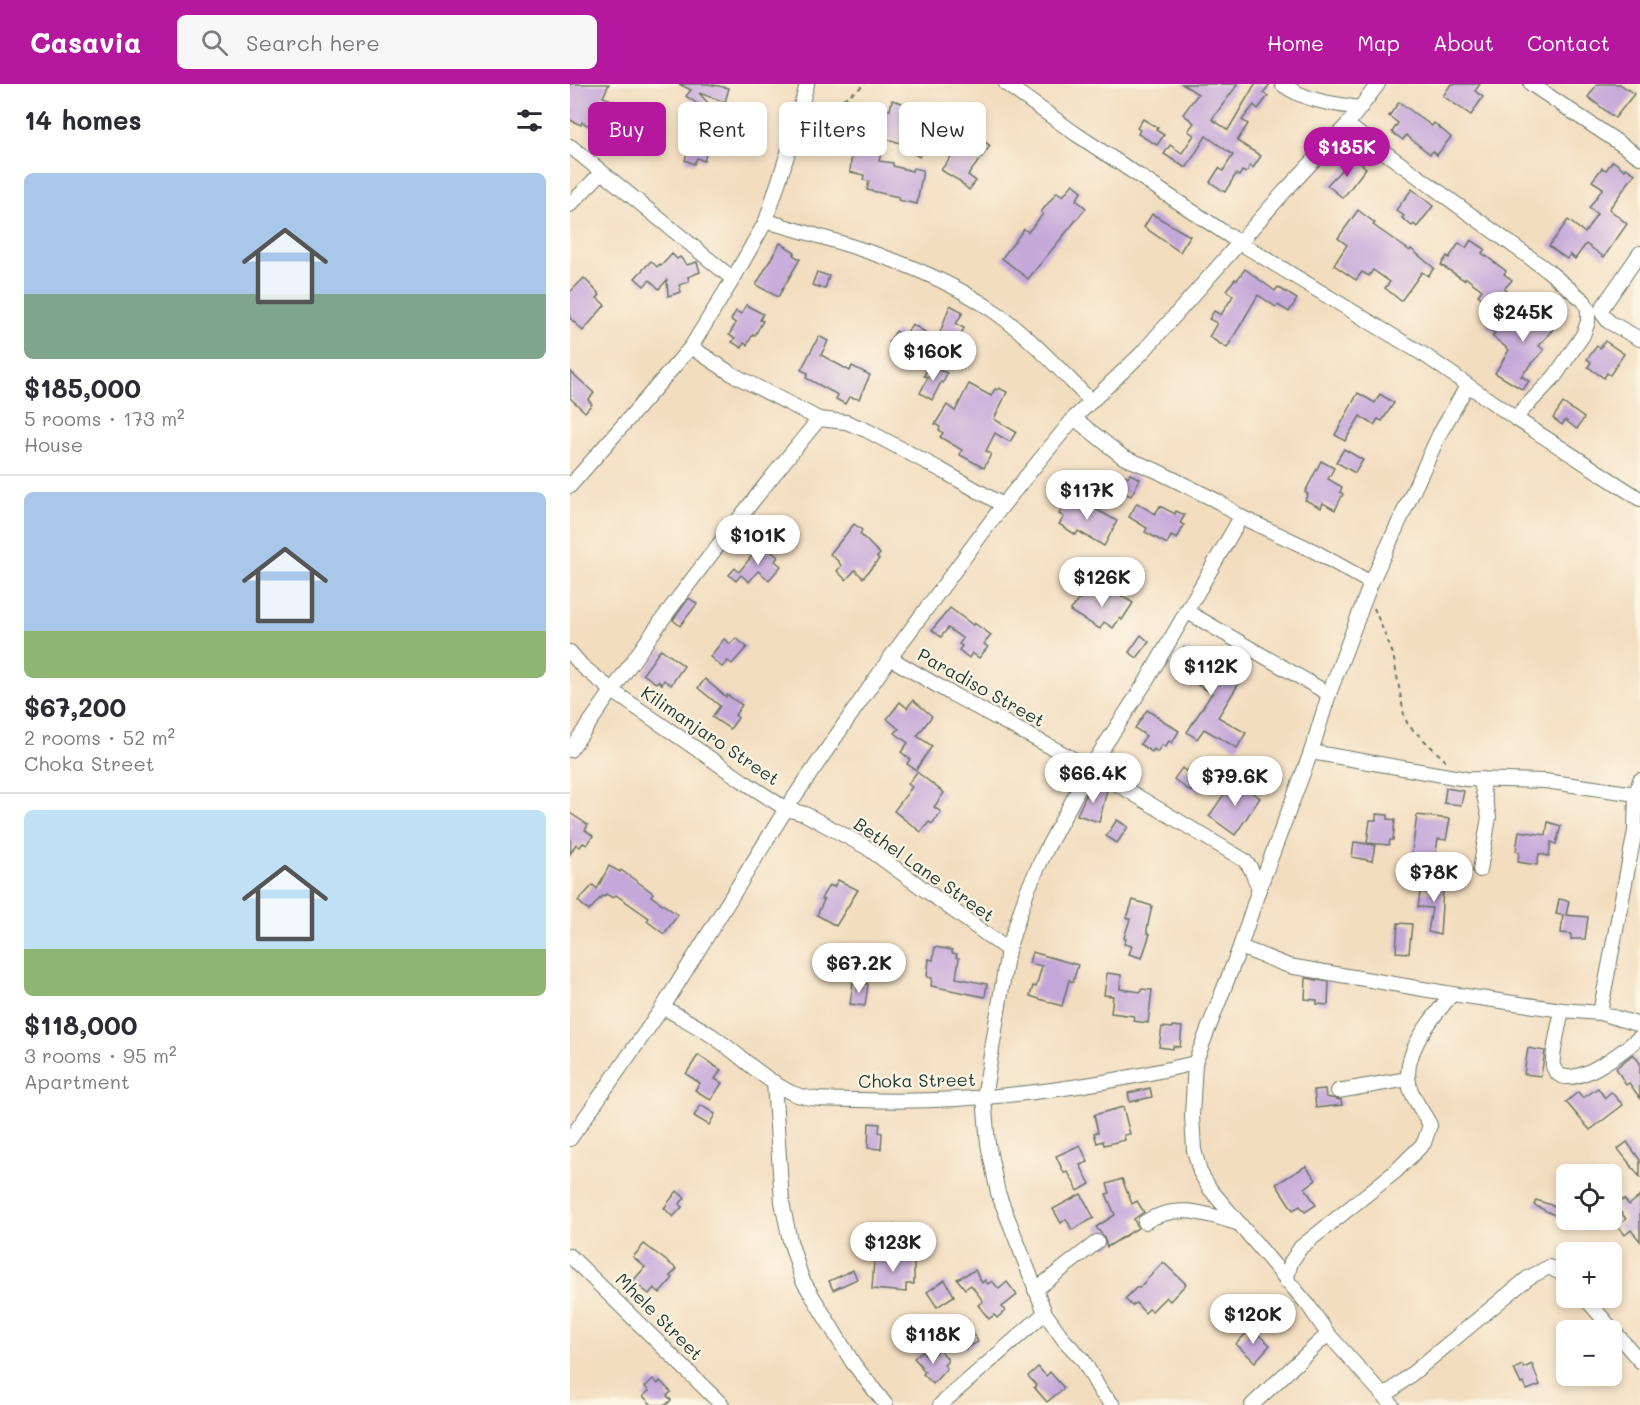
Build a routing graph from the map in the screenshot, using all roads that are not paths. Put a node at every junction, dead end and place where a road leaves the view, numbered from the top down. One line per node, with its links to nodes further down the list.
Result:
1 (807, 84): 13 (street)
2 (1007, 84): 14 (street)
3 (1282, 84): 7 (street)
4 (1378, 84): 7 (street)
5 (1531, 84): 6 (street)
6 (1549, 89): 10 (street)
7 (1360, 108): 8 (street)
8 (1347, 126): 14 (street); 22 (street)
9 (570, 146): 11 (street)
10 (1640, 157)
11 (601, 173): 12 (street); 16 (street)
12 (570, 205)
13 (766, 221): 16 (street); 20 (street)
14 (1240, 243): 19 (street); 20 (street)
15 (1640, 254): 17 (street)
16 (733, 279): 18 (street)
17 (1640, 339)
18 (691, 347): 23 (street); 24 (street)
19 (1467, 386): 22 (street); 28 (street)
20 (1091, 400): 21 (street)
21 (1074, 418): 26 (street); 27 (street)
22 (1515, 418): 25 (street)
23 (819, 419): 26 (street); 32 (street)
24 (570, 486)
25 (1640, 499)
26 (1003, 505): 31 (street)
27 (1241, 517): 28 (street); 29 (street)
28 (1369, 589): 33 (street)
29 (1186, 611): 33 (street); 36 (street)
30 (570, 652): 32 (street, Kilimanjaro Street)
31 (890, 658): 36 (street, Paradiso Street); 39 (street)
32 (614, 692): 34 (street); 39 (street, Kilimanjaro Street)
33 (1329, 694): 35 (street)
34 (570, 750)
35 (1311, 752): 37 (street); 40 (street)
36 (1090, 768): 41 (street, Paradiso Street); 45 (street)
37 (1473, 779): 38 (street); 42 (street)
38 (1638, 787): 49 (street)
39 (786, 809): 45 (street, Bethel Lane Street); 47 (street)
40 (1272, 853): 41 (street); 43 (street)
41 (1244, 860): 43 (street)
42 (1480, 870)
43 (1259, 889): 44 (street)
44 (1240, 947): 46 (street); 52 (street)
45 (1008, 950): 56 (street)
46 (1452, 994): 48 (street); 53 (street)
47 (663, 1007): 54 (street, Choka Street); 57 (street)
48 (1562, 1010): 49 (street); 51 (street)
49 (1600, 1013): 50 (street)
50 (1640, 1025)
51 (1640, 1038)
52 (1196, 1063): 56 (street, Choka Street); 60 (street)
53 (1408, 1079): 55 (street); 64 (street)
54 (774, 1082): 56 (street, Choka Street); 72 (street)
55 (1338, 1091)
56 (984, 1098): 65 (street)
57 (576, 1119): 58 (street)
58 (570, 1139)
59 (1145, 1222): 60 (street)
60 (1241, 1224): 64 (street)
61 (1097, 1242): 65 (street)
62 (570, 1256): 71 (street, Mhele Street)
63 (1556, 1271): 70 (street)
64 (1286, 1281): 68 (street)
65 (1035, 1290): 67 (street)
66 (1594, 1308): 69 (street)
67 (1045, 1313): 73 (street); 74 (street)
68 (1328, 1334): 70 (street); 75 (street)
69 (1640, 1362)
70 (1388, 1400)
71 (722, 1405)
72 (886, 1405)
73 (940, 1405)
74 (1113, 1405)
75 (1252, 1405)

